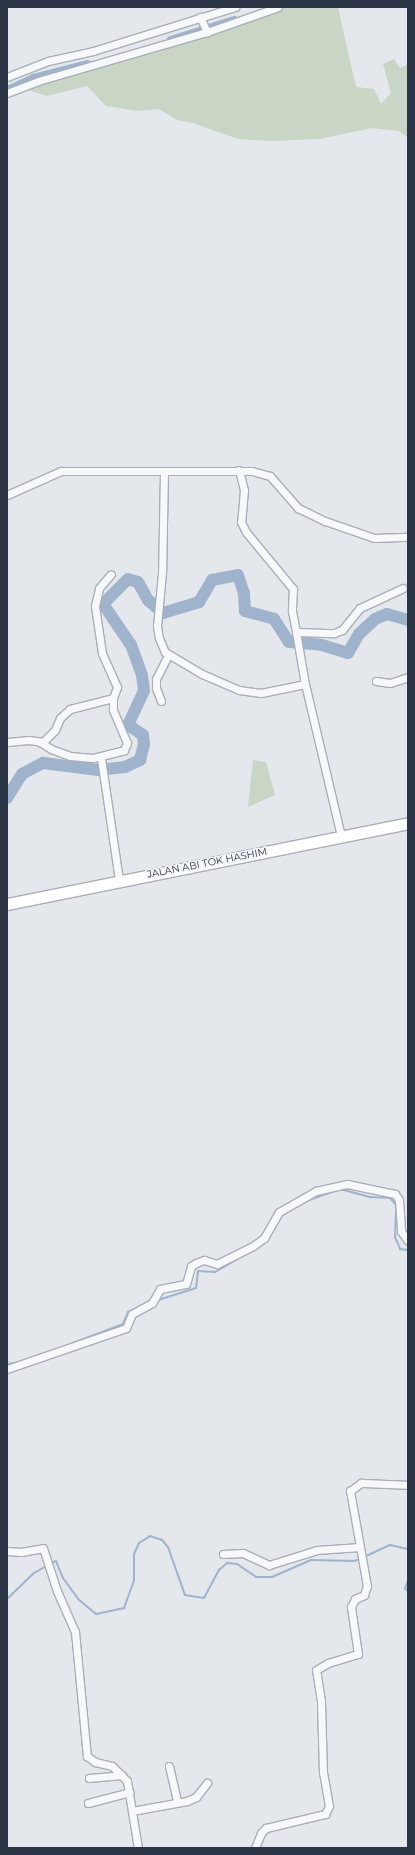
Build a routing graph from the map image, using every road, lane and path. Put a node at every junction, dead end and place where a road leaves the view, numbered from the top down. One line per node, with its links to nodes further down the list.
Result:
1 (235, 7): 3 (street)
2 (278, 7): 4 (street)
3 (201, 19): 4 (street); 5 (street)
4 (206, 30): 6 (street)
5 (7, 77)
6 (7, 94)
7 (239, 470): 8 (street); 10 (street); 13 (street)
8 (164, 472): 9 (street); 14 (street)
9 (7, 495)
10 (408, 537)
11 (111, 574): 18 (street)
12 (403, 588): 13 (street)
13 (297, 635): 17 (street)
14 (168, 656): 17 (street); 19 (street)
15 (408, 677): 16 (street)
16 (376, 681)
17 (305, 684): 24 (street)
18 (113, 698): 21 (street); 22 (street)
19 (161, 701)
20 (7, 742): 21 (street)
21 (40, 742): 22 (street)
22 (101, 758): 25 (street)
23 (408, 823): 24 (main road, JALAN ABI TOK HASHIM)
24 (341, 836): 25 (main road, JALAN ABI TOK HASHIM)
25 (119, 880): 26 (main road, JALAN ABI TOK HASHIM)
26 (7, 904)
27 (408, 1241): 28 (street)
28 (7, 1369)
29 (408, 1485): 30 (street)
30 (361, 1550): 32 (street); 42 (street)
31 (7, 1551): 34 (street)
32 (223, 1554)
33 (169, 1766): 38 (street)
34 (122, 1775): 35 (street); 37 (street)
35 (89, 1778)
36 (207, 1783): 38 (street)
37 (130, 1792): 39 (street); 40 (street)
38 (177, 1802): 40 (street)
39 (88, 1803)
40 (132, 1811): 41 (street)
41 (138, 1848)
42 (255, 1848)

